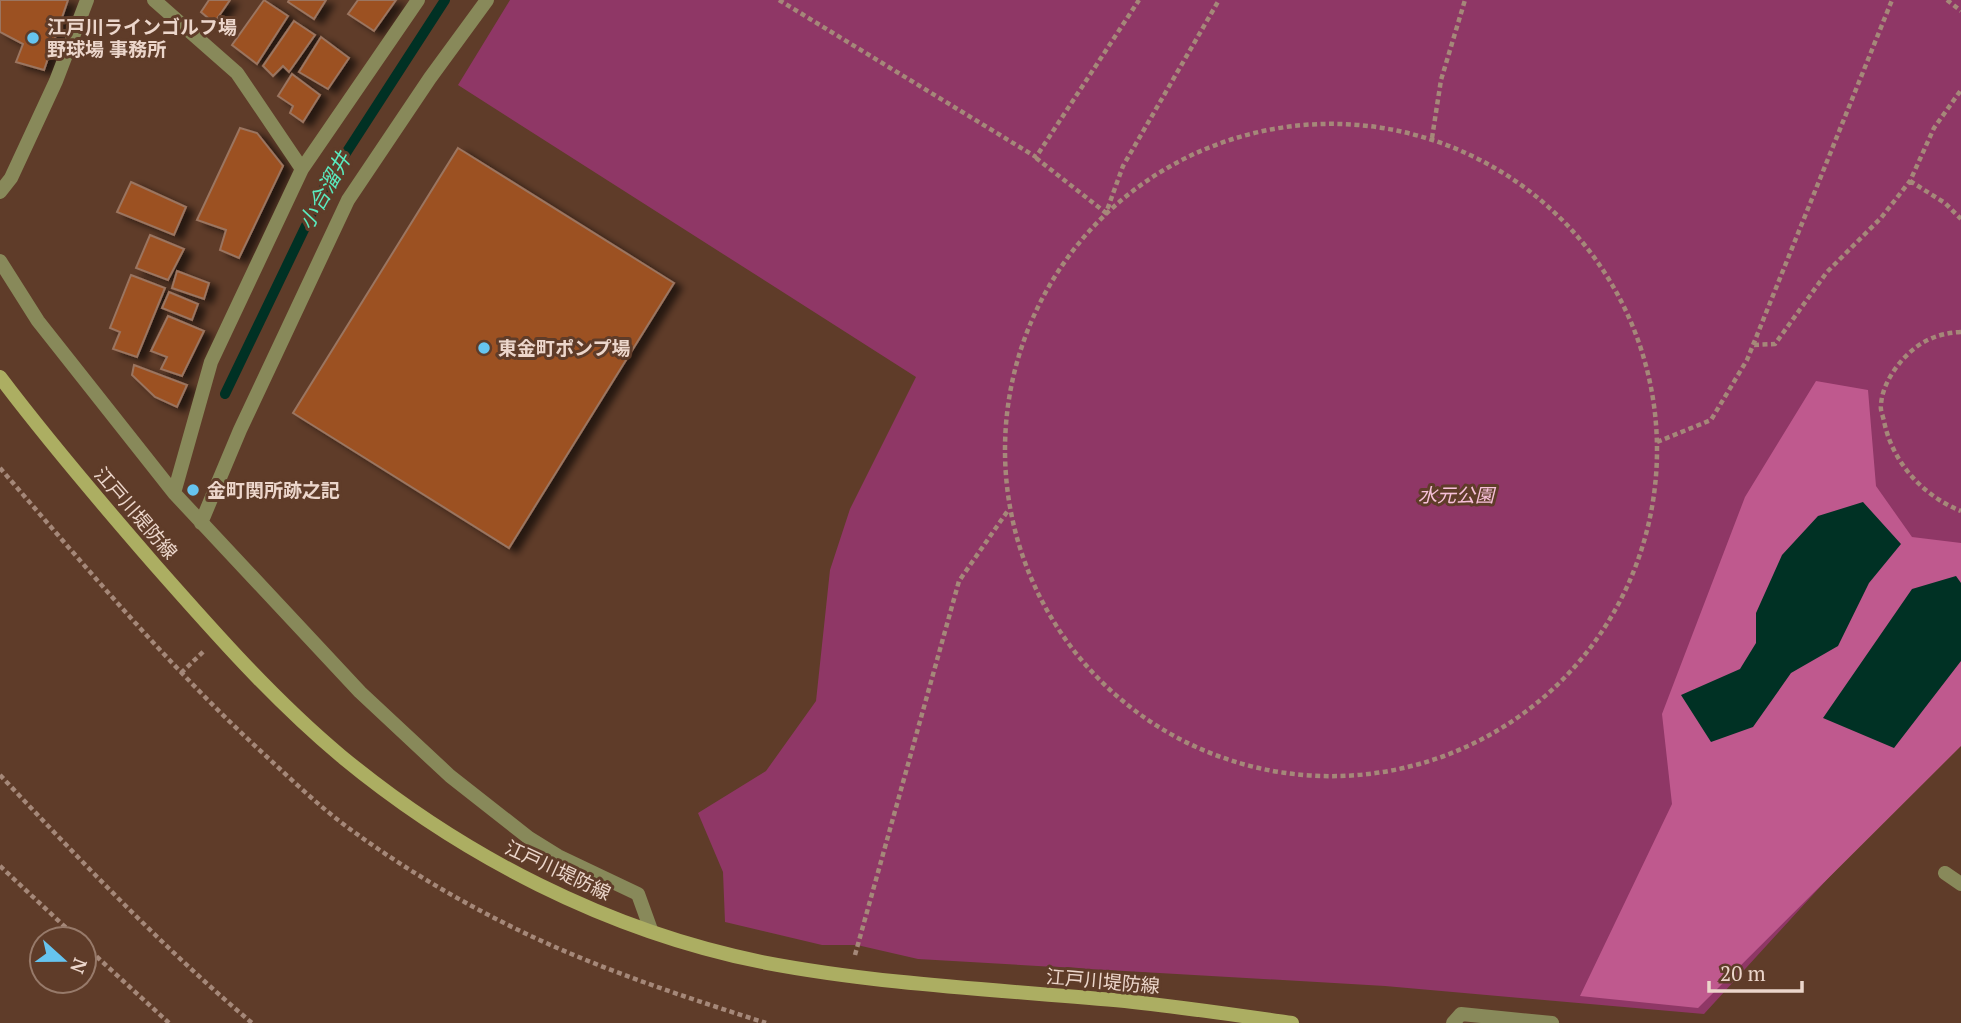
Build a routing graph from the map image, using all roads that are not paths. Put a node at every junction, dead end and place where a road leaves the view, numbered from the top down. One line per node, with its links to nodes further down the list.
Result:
1 (87, 0): 6 (street)
2 (154, 0): 5 (street)
3 (418, 0): 5 (street)
4 (487, 0): 10 (street)
5 (302, 169): 9 (street)
6 (0, 192)
7 (0, 261): 9 (street)
8 (0, 377): 13 (main road, 江戸川堤防線)
9 (174, 493): 10 (street)
10 (201, 523): 13 (street)
11 (1945, 873): 12 (street)
12 (1961, 884)
13 (651, 930): 14 (main road, 江戸川堤防線)
14 (1292, 1023)
15 (1453, 1023): 16 (street)
16 (1552, 1023)

